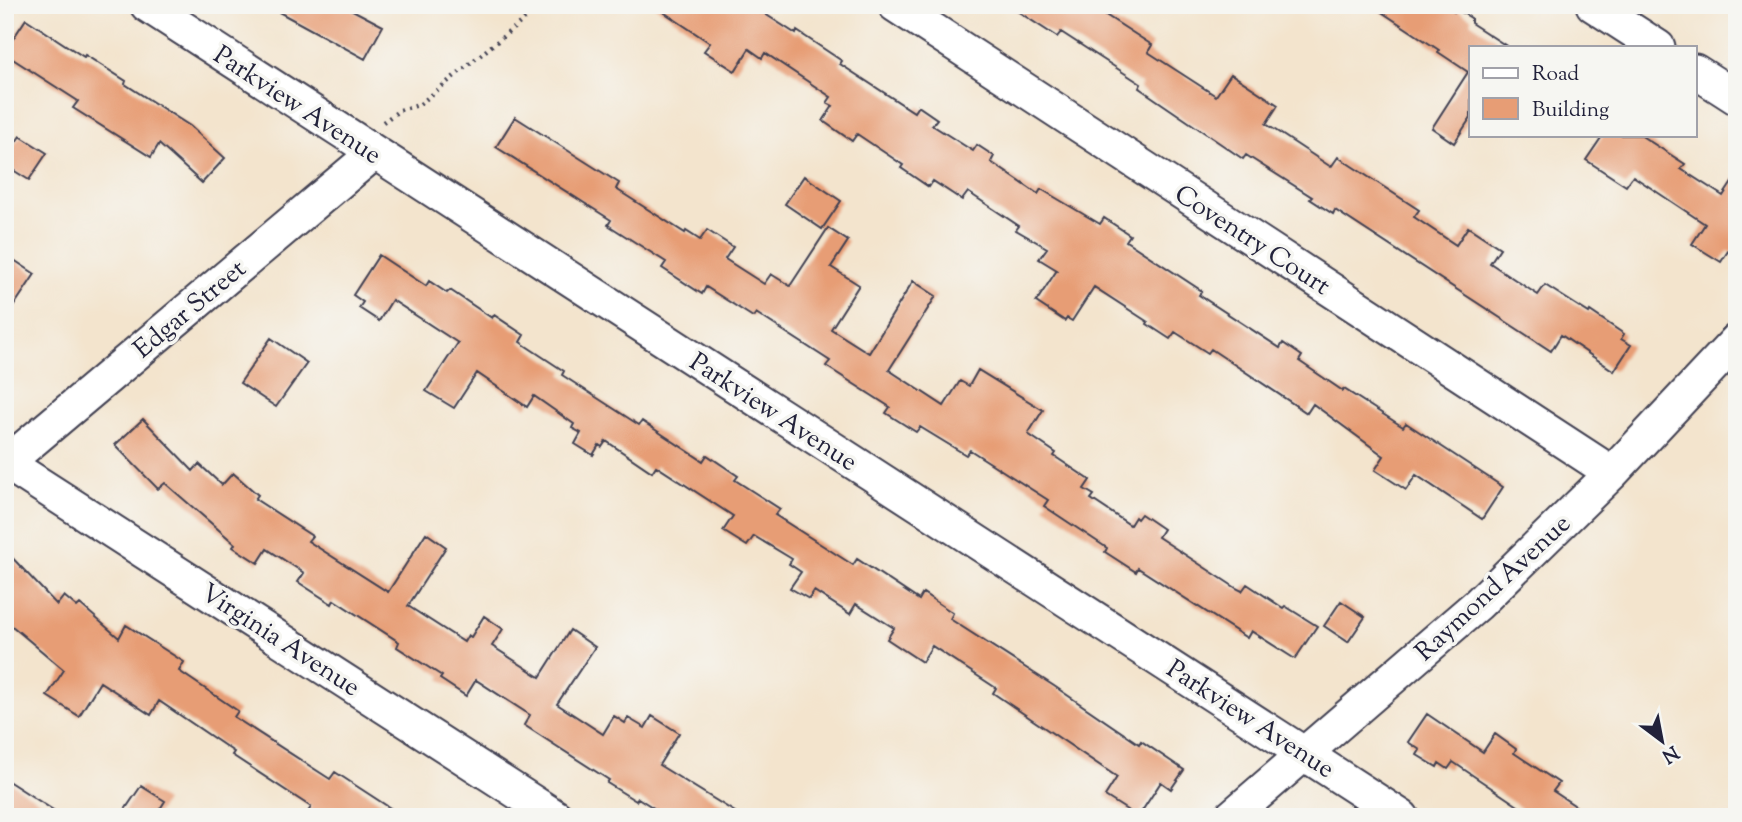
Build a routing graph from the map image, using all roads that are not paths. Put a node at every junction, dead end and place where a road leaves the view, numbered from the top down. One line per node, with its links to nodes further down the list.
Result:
1 (147, 5): 7 (street, Parkview Avenue)
2 (895, 5): 10 (street, Coventry Court)
3 (1593, 5): 4 (street)
4 (1656, 46)
5 (1696, 72): 6 (street)
6 (1737, 98)
7 (374, 140): 9 (street, Edgar Street); 11 (street, Parkview Avenue)
8 (1737, 340): 10 (street, Raymond Avenue)
9 (6, 463): 12 (street, Virginia Avenue)
10 (1612, 473): 11 (street, Raymond Avenue)
11 (1306, 754): 13 (street, Raymond Avenue); 14 (street, Parkview Avenue)
12 (556, 817)
13 (1231, 817)
14 (1402, 817)

